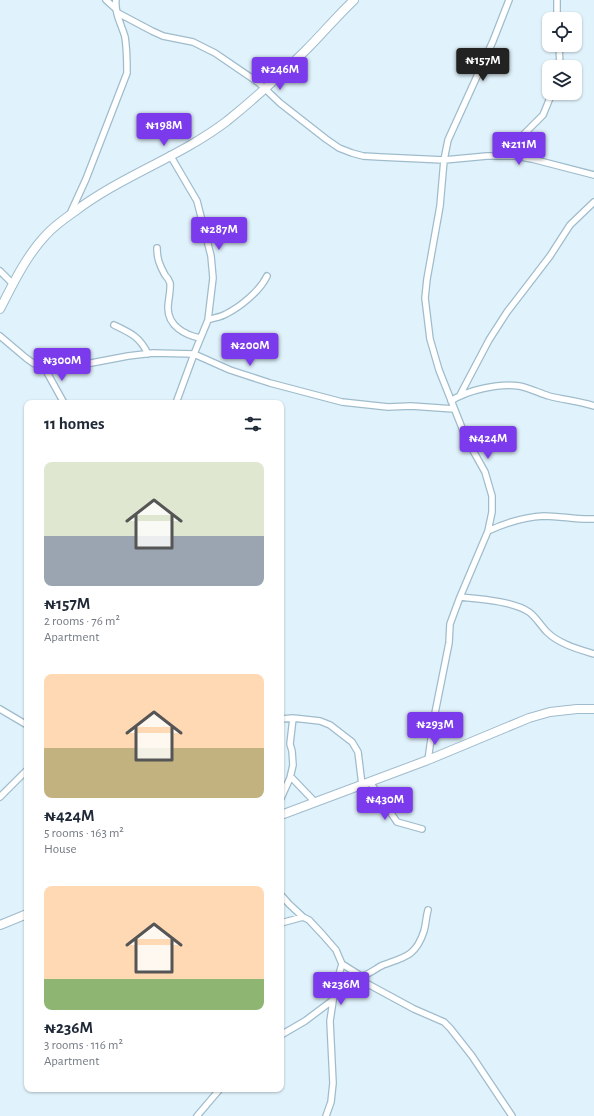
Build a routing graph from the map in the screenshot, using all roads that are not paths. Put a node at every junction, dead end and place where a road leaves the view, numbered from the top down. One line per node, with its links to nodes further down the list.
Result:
1 (106, 0): 6 (street)
2 (116, 0): 6 (street)
3 (354, 0): 8 (street)
4 (509, 0): 12 (street)
5 (557, 0): 7 (street)
6 (117, 11): 8 (street); 15 (street)
7 (558, 12)
8 (265, 88): 10 (street); 12 (street)
9 (549, 100): 11 (street)
10 (170, 155): 15 (street); 21 (street)
11 (515, 156): 12 (street); 13 (street)
12 (444, 160): 31 (street)
13 (594, 175)
14 (594, 202): 28 (street)
15 (70, 215): 19 (street)
16 (157, 248): 24 (street)
17 (0, 271): 19 (street)
18 (267, 276): 21 (street)
19 (13, 284): 20 (street)
20 (0, 309)
21 (208, 320): 24 (street)
22 (114, 325): 25 (street)
23 (0, 336): 27 (street)
24 (200, 338): 26 (street)
25 (148, 354): 26 (street); 27 (street)
26 (194, 354): 30 (street); 33 (street)
27 (44, 368): 29 (street)
28 (460, 395): 31 (street); 32 (street)
29 (62, 400)
30 (177, 400)
31 (451, 401): 33 (street)
32 (594, 406)
33 (454, 409): 35 (street)
34 (594, 519): 35 (street)
35 (488, 531): 36 (street)
36 (460, 596): 37 (street); 43 (street)
37 (593, 653)
38 (0, 709): 42 (street)
39 (594, 709): 43 (street)
40 (294, 718): 41 (street); 45 (street); 46 (street)
41 (284, 719)
42 (24, 723)
43 (428, 760): 46 (street)
44 (24, 773): 48 (street)
45 (290, 778): 47 (street); 49 (street)
46 (366, 784): 49 (street); 51 (street)
47 (284, 791)
48 (0, 796)
49 (315, 802): 50 (street)
50 (284, 814)
51 (422, 829)
52 (284, 898): 55 (street)
53 (428, 910): 59 (street)
54 (24, 915): 57 (street)
55 (304, 917): 56 (street); 58 (street)
56 (284, 922)
57 (0, 925)
58 (342, 964): 59 (street); 60 (street)
59 (355, 973): 65 (street)
60 (333, 1000): 61 (street); 64 (street)
61 (284, 1033)
62 (217, 1092): 63 (street)
63 (197, 1116)
64 (326, 1116)
65 (512, 1116)

